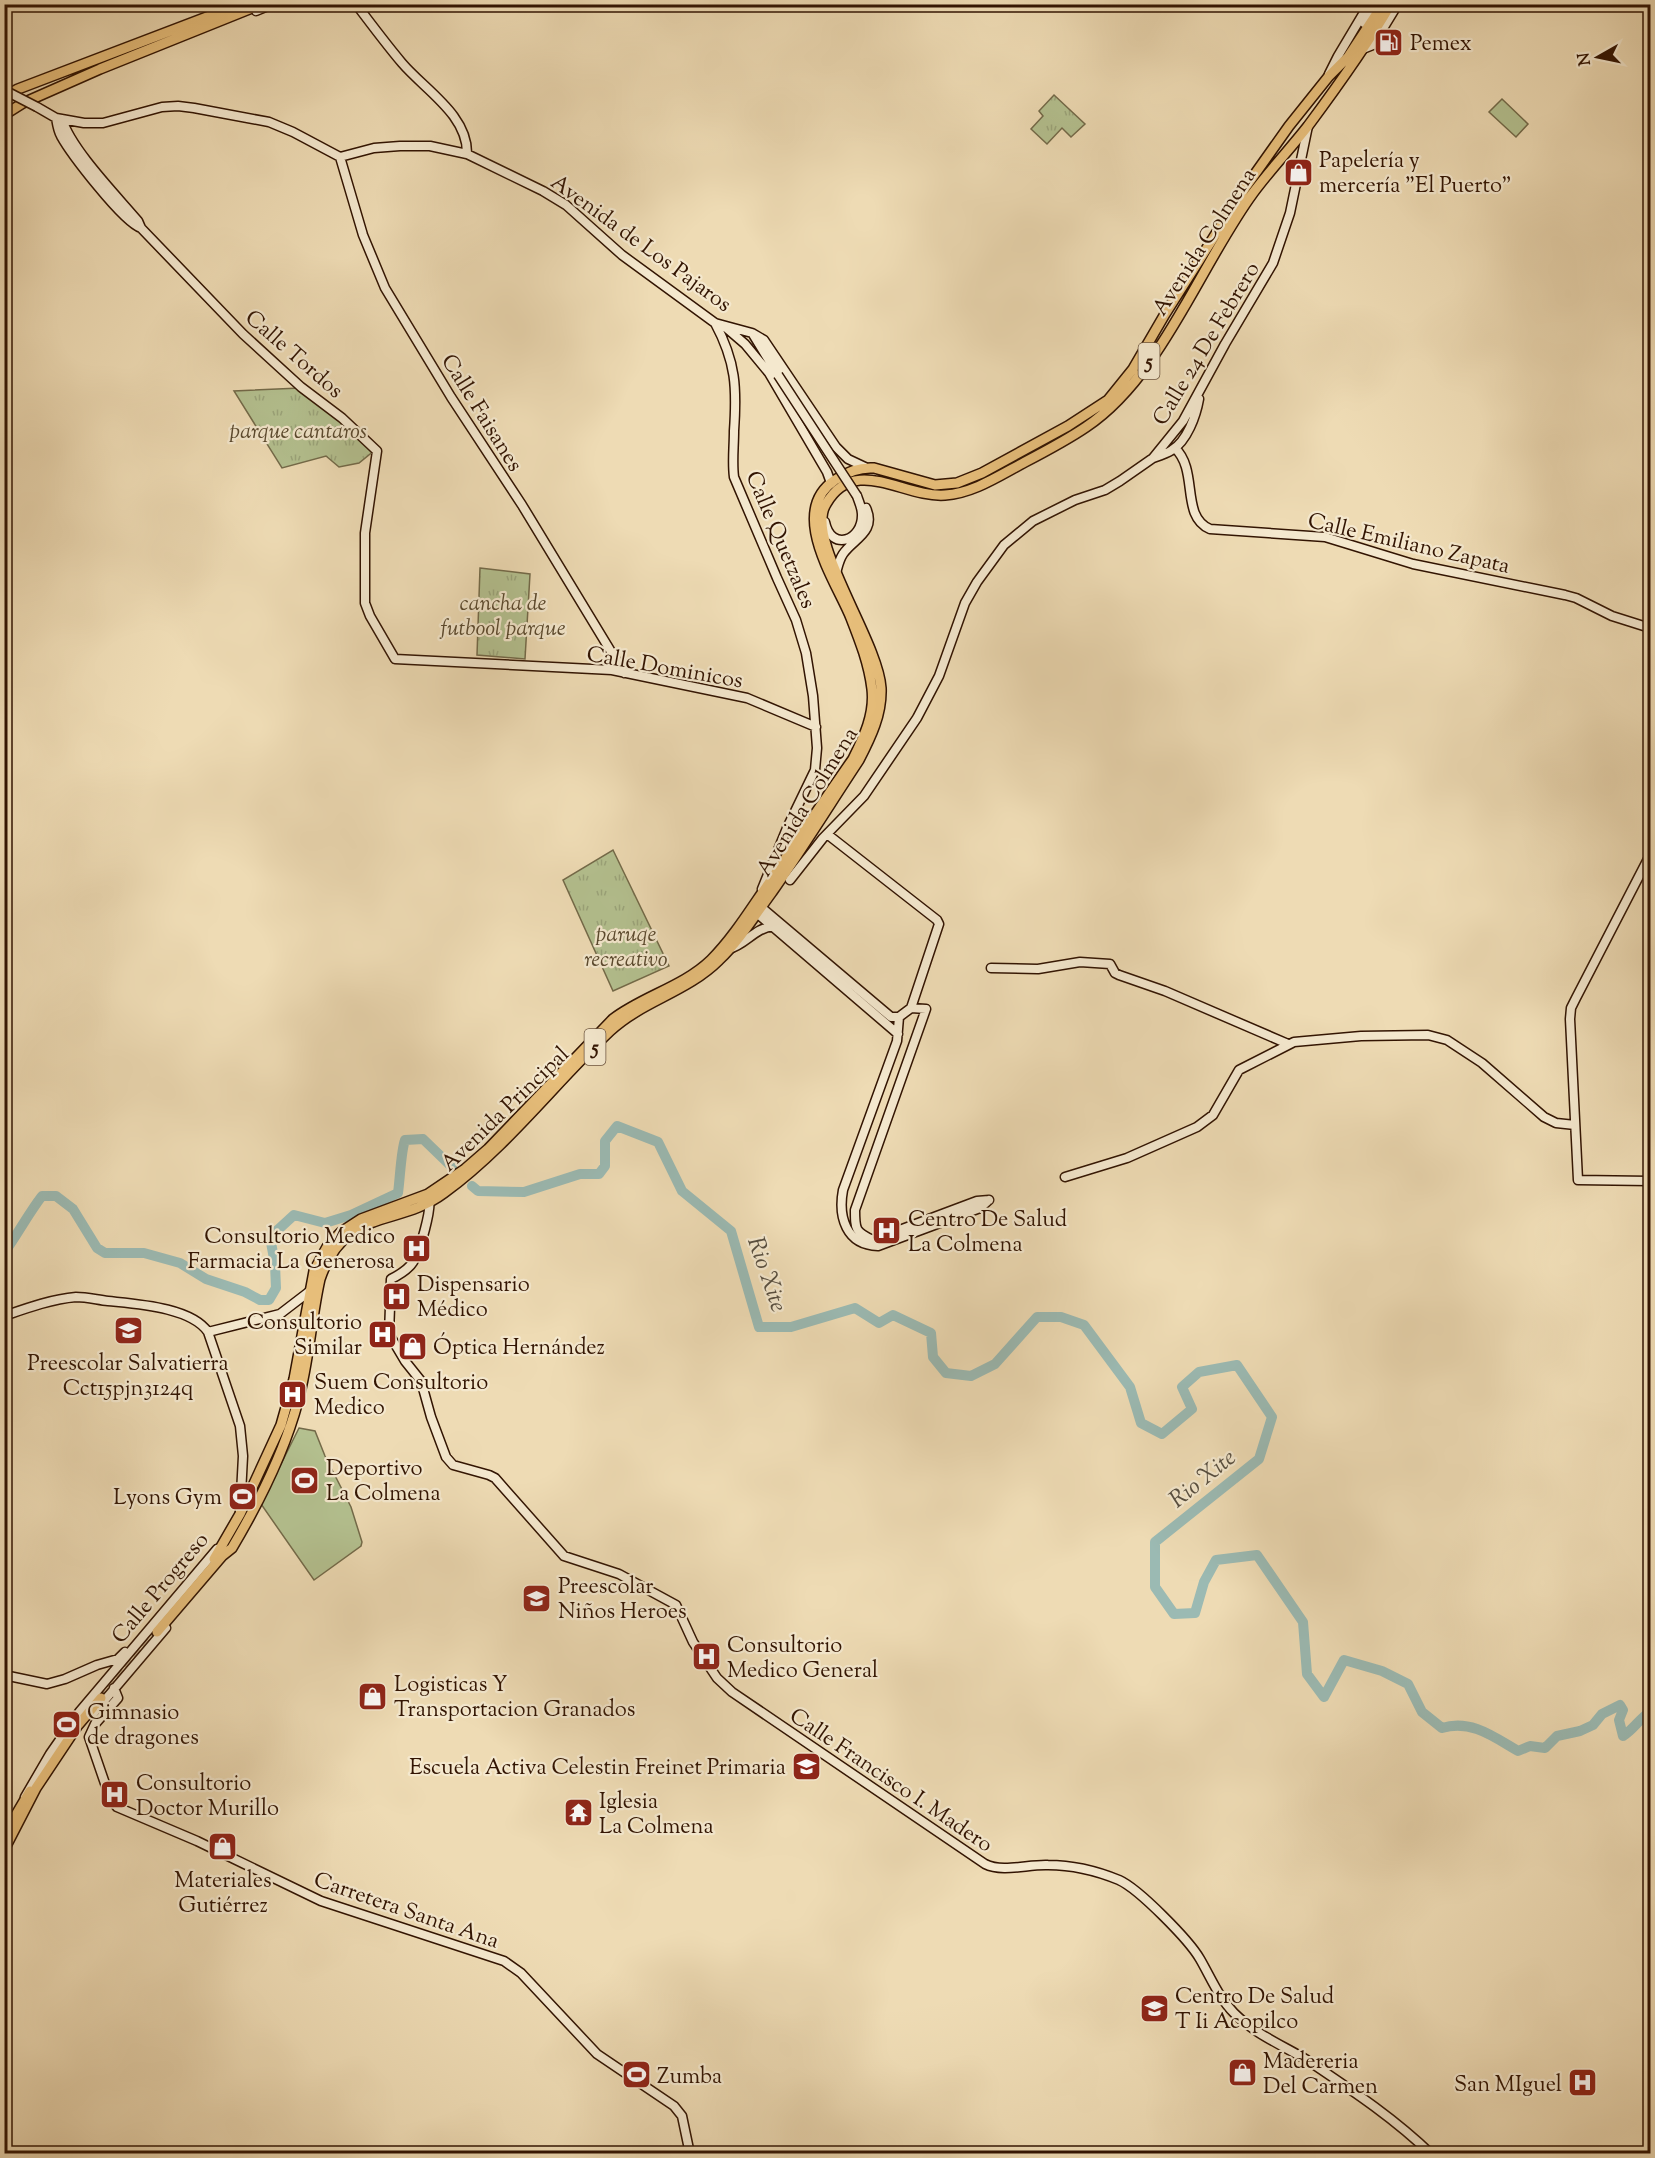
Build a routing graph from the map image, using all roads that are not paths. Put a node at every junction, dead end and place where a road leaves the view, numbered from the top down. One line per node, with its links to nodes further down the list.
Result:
1 (262, 4): 10 (main road)
2 (273, 4): 11 (street)
3 (356, 4): 19 (street)
4 (1369, 4): 13 (street)
5 (1376, 4): 13 (street)
6 (1383, 4): 13 (main road, 5)
7 (1390, 4): 12 (main road, 5)
8 (1398, 4): 12 (street)
9 (227, 8): 10 (main road); 11 (main road)
10 (240, 9): 11 (main road)
11 (203, 23): 15 (main road); 16 (main road)
12 (1363, 49): 13 (main road, 5)
13 (1347, 58): 18 (main road, Avenida Colmena / 5); 32 (main road, Avenida Colmena / 5)
14 (4, 90): 17 (street, bridge)
15 (4, 97)
16 (4, 115)
17 (59, 118): 20 (street); 38 (street, Calle Tordos)
18 (1308, 125): 27 (street, Calle 24 De Febrero); 35 (main road, Avenida Colmena / 5)
19 (467, 154): 20 (street, Avenida de Los Pajaros); 21 (street, Avenida de Los Pajaros)
20 (340, 157): 39 (street, Calle Faisanes)
21 (720, 325): 22 (street, Avenida de Los Pajaros); 23 (street); 25 (street, Calle Quetzales)
22 (752, 333): 26 (street); 28 (street, Avenida de Los Pajaros)
23 (735, 336): 24 (street); 25 (street)
24 (745, 344): 26 (street); 31 (street)
25 (727, 345): 40 (street, Calle Quetzales)
26 (770, 363): 34 (street, bridge)
27 (1200, 388): 29 (street); 30 (street, Calle 24 De Febrero)
28 (836, 447): 31 (street); 32 (street, Avenida de Los Pajaros)
29 (1175, 448): 30 (street); 37 (street, Calle Emiliano Zapata)
30 (1153, 458): 41 (street, Calle 24 De Febrero)
31 (820, 460): 33 (street)
32 (865, 467): 33 (main road)
33 (831, 483): 44 (main road, Avenida Colmena / 5)
34 (857, 496): 35 (street); 36 (street)
35 (825, 504): 36 (main road, Avenida Colmena / 5)
36 (836, 573): 42 (main road, Avenida Colmena / 5)
37 (1650, 628)
38 (395, 659): 39 (street, Calle Dominicos)
39 (624, 673): 40 (street, Calle Dominicos)
40 (816, 727): 44 (street, Calle Quetzales)
41 (827, 834): 42 (street, Calle 24 De Febrero); 48 (street)
42 (798, 854): 44 (main road, Avenida Colmena / 5)
43 (1650, 855): 52 (street)
44 (758, 905): 45 (street); 46 (main road, Avenida Principal / 5); 49 (street); 55 (main road, Avenida Principal / 5)
45 (774, 926): 46 (street); 50 (street)
46 (729, 949): 55 (main road, Avenida Principal / 5)
47 (991, 968): 51 (street)
48 (911, 1008): 49 (street); 50 (street)
49 (899, 1017): 50 (street)
50 (898, 1034)
51 (1288, 1044): 52 (street); 53 (street)
52 (1575, 1125): 54 (street)
53 (1065, 1176)
54 (1650, 1181)
55 (429, 1198): 56 (main road, Calle Progreso / 5); 61 (main road, Calle Progreso / 5); 72 (street, Calle Francisco I. Madero)
56 (310, 1291): 58 (street); 59 (main road, Calle Progreso / 5)
57 (4, 1317): 58 (street)
58 (206, 1329): 59 (street)
59 (240, 1514): 60 (main road, Calle Progreso / 5)
60 (223, 1542): 61 (main road); 62 (street, Calle Progreso / 5)
61 (156, 1634): 62 (street); 64 (street, Calle Progreso)
62 (142, 1639): 63 (street, Calle Progreso / 5); 64 (street); 65 (street)
63 (134, 1648): 66 (street); 67 (street, Calle Progreso / 5)
64 (146, 1650): 66 (street, Calle Progreso)
65 (4, 1675)
66 (114, 1688): 67 (street); 68 (street); 71 (street, Carretera Santa Ana)
67 (100, 1694): 68 (main road)
68 (25, 1803): 69 (main road); 70 (main road)
69 (4, 1836)
70 (4, 1850)
71 (690, 2154)
72 (1431, 2154)

